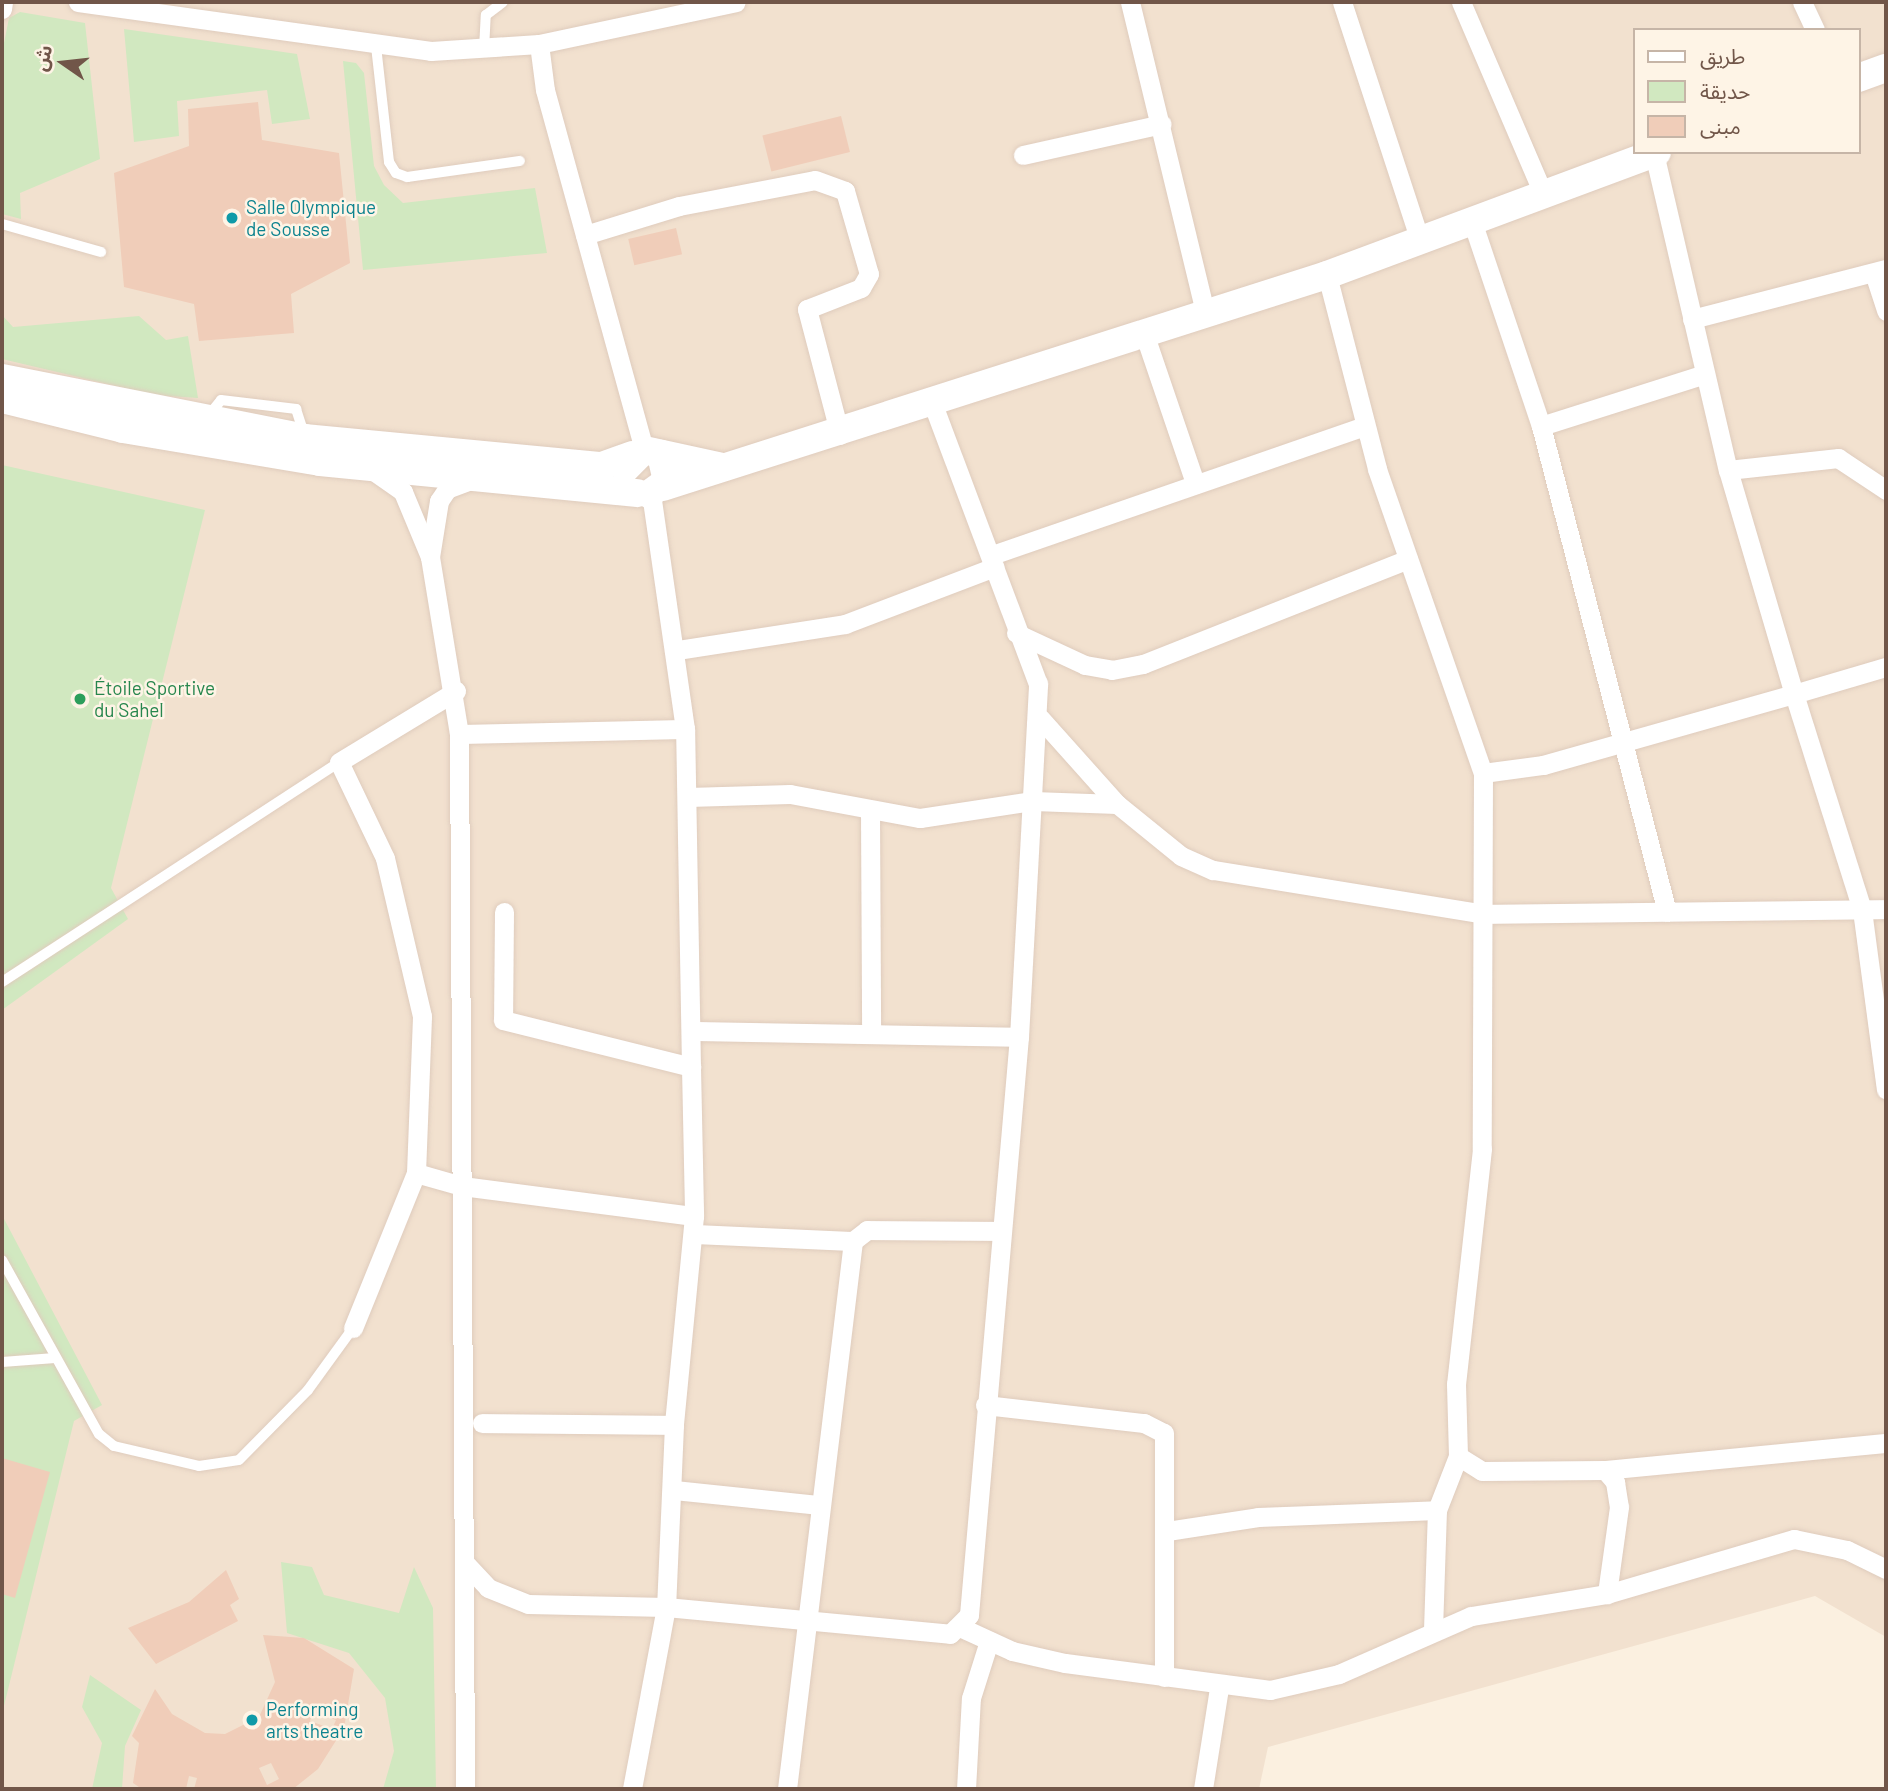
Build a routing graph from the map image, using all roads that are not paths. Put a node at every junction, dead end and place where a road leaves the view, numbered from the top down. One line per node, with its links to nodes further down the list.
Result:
1 (4, 2): 9 (street)
2 (78, 2): 12 (street)
3 (503, 2): 13 (lane)
4 (736, 2): 11 (street)
5 (1130, 2): 16 (street)
6 (1342, 2): 25 (street)
7 (1461, 2): 21 (street)
8 (1802, 2): 10 (street)
9 (2, 9)
10 (1814, 28)
11 (539, 44): 13 (street); 24 (street)
12 (376, 46): 13 (street); 20 (lane)
13 (484, 50)
14 (1886, 68): 15 (main road)
15 (1860, 77)
16 (1162, 124): 19 (street); 30 (street)
17 (1653, 154): 21 (main road)
18 (1656, 154): 31 (street)
19 (1023, 155)
20 (520, 161)
21 (1544, 196): 23 (main road)
22 (2, 224): 26 (lane)
23 (1473, 224): 25 (main road); 38 (street)
24 (585, 235): 39 (street); 40 (street)
25 (1420, 243): 28 (main road)
26 (101, 252)
27 (1880, 271): 29 (street); 31 (street)
28 (1327, 275): 30 (main road); 37 (street)
29 (1886, 311)
30 (1205, 313): 32 (main road)
31 (1692, 319): 33 (street)
32 (1144, 333): 36 (main road); 45 (street)
33 (1705, 374): 38 (street); 43 (street)
34 (2, 378): 40 (main road)
35 (2, 399): 42 (main road)
36 (933, 405): 39 (main road); 50 (street)
37 (1364, 426): 45 (street); 49 (street)
38 (1541, 426): 59 (street)
39 (840, 435): 41 (main road)
40 (645, 453): 41 (main road); 47 (main road); 47 (main road)
41 (723, 467): 47 (main road)
42 (368, 468): 44 (main road); 48 (street)
43 (1728, 470): 46 (street); 55 (street)
44 (478, 478): 47 (main road); 48 (street)
45 (1195, 483): 50 (street)
46 (1886, 490)
47 (651, 491): 52 (street)
48 (430, 557): 54 (street)
49 (1408, 559): 51 (street); 61 (street)
50 (993, 561): 51 (street); 52 (street)
51 (1016, 633): 56 (street)
52 (678, 650): 57 (street)
53 (1886, 667): 55 (street)
54 (456, 691): 58 (street); 60 (street)
55 (1794, 694): 59 (street); 67 (street)
56 (1040, 718): 63 (street); 64 (street)
57 (685, 729): 58 (street); 62 (street)
58 (460, 734): 78 (street)
59 (1622, 741): 61 (street); 69 (street)
60 (340, 762): 71 (lane); 77 (street)
61 (1483, 772): 70 (street)
62 (688, 797): 65 (street); 72 (street)
63 (1033, 801): 64 (street); 65 (street); 74 (street)
64 (1117, 804): 70 (street)
65 (870, 812): 73 (street)
66 (1886, 909): 67 (street)
67 (1862, 910): 69 (street); 76 (street)
68 (504, 912): 75 (street)
69 (1667, 912): 70 (street)
70 (1485, 914): 90 (street)
71 (2, 982)
72 (691, 1031): 73 (street); 75 (street)
73 (872, 1031): 74 (street)
74 (1019, 1037): 80 (street)
75 (691, 1067): 79 (street)
76 (1886, 1089)
77 (416, 1173): 78 (street); 83 (street)
78 (462, 1186): 79 (street); 96 (street)
79 (694, 1225): 81 (street); 88 (street)
80 (1000, 1231): 81 (street); 86 (street)
81 (853, 1241): 93 (street)
82 (2, 1260): 84 (lane)
83 (354, 1328): 84 (lane)
84 (55, 1358): 85 (lane)
85 (2, 1362)
86 (985, 1405): 95 (street); 101 (street)
87 (482, 1423): 88 (street)
88 (674, 1425): 92 (street)
89 (1886, 1443): 91 (street)
90 (1458, 1456): 91 (street); 94 (street)
91 (1605, 1470): 98 (street)
92 (674, 1490): 93 (street); 99 (street)
93 (820, 1505): 100 (street)
94 (1437, 1510): 95 (street); 102 (street)
95 (1167, 1531): 104 (street)
96 (464, 1562): 99 (street); 106 (street)
97 (1886, 1569): 98 (street)
98 (1607, 1594): 102 (street)
99 (666, 1607): 100 (street); 107 (street)
100 (808, 1621): 101 (street); 108 (street)
101 (962, 1628): 103 (street)
102 (1433, 1630): 105 (street)
103 (989, 1641): 104 (street); 109 (street)
104 (1164, 1677): 105 (street)
105 (1219, 1688): 110 (street)
106 (465, 1789)
107 (632, 1789)
108 (787, 1789)
109 (966, 1789)
110 (1203, 1789)

